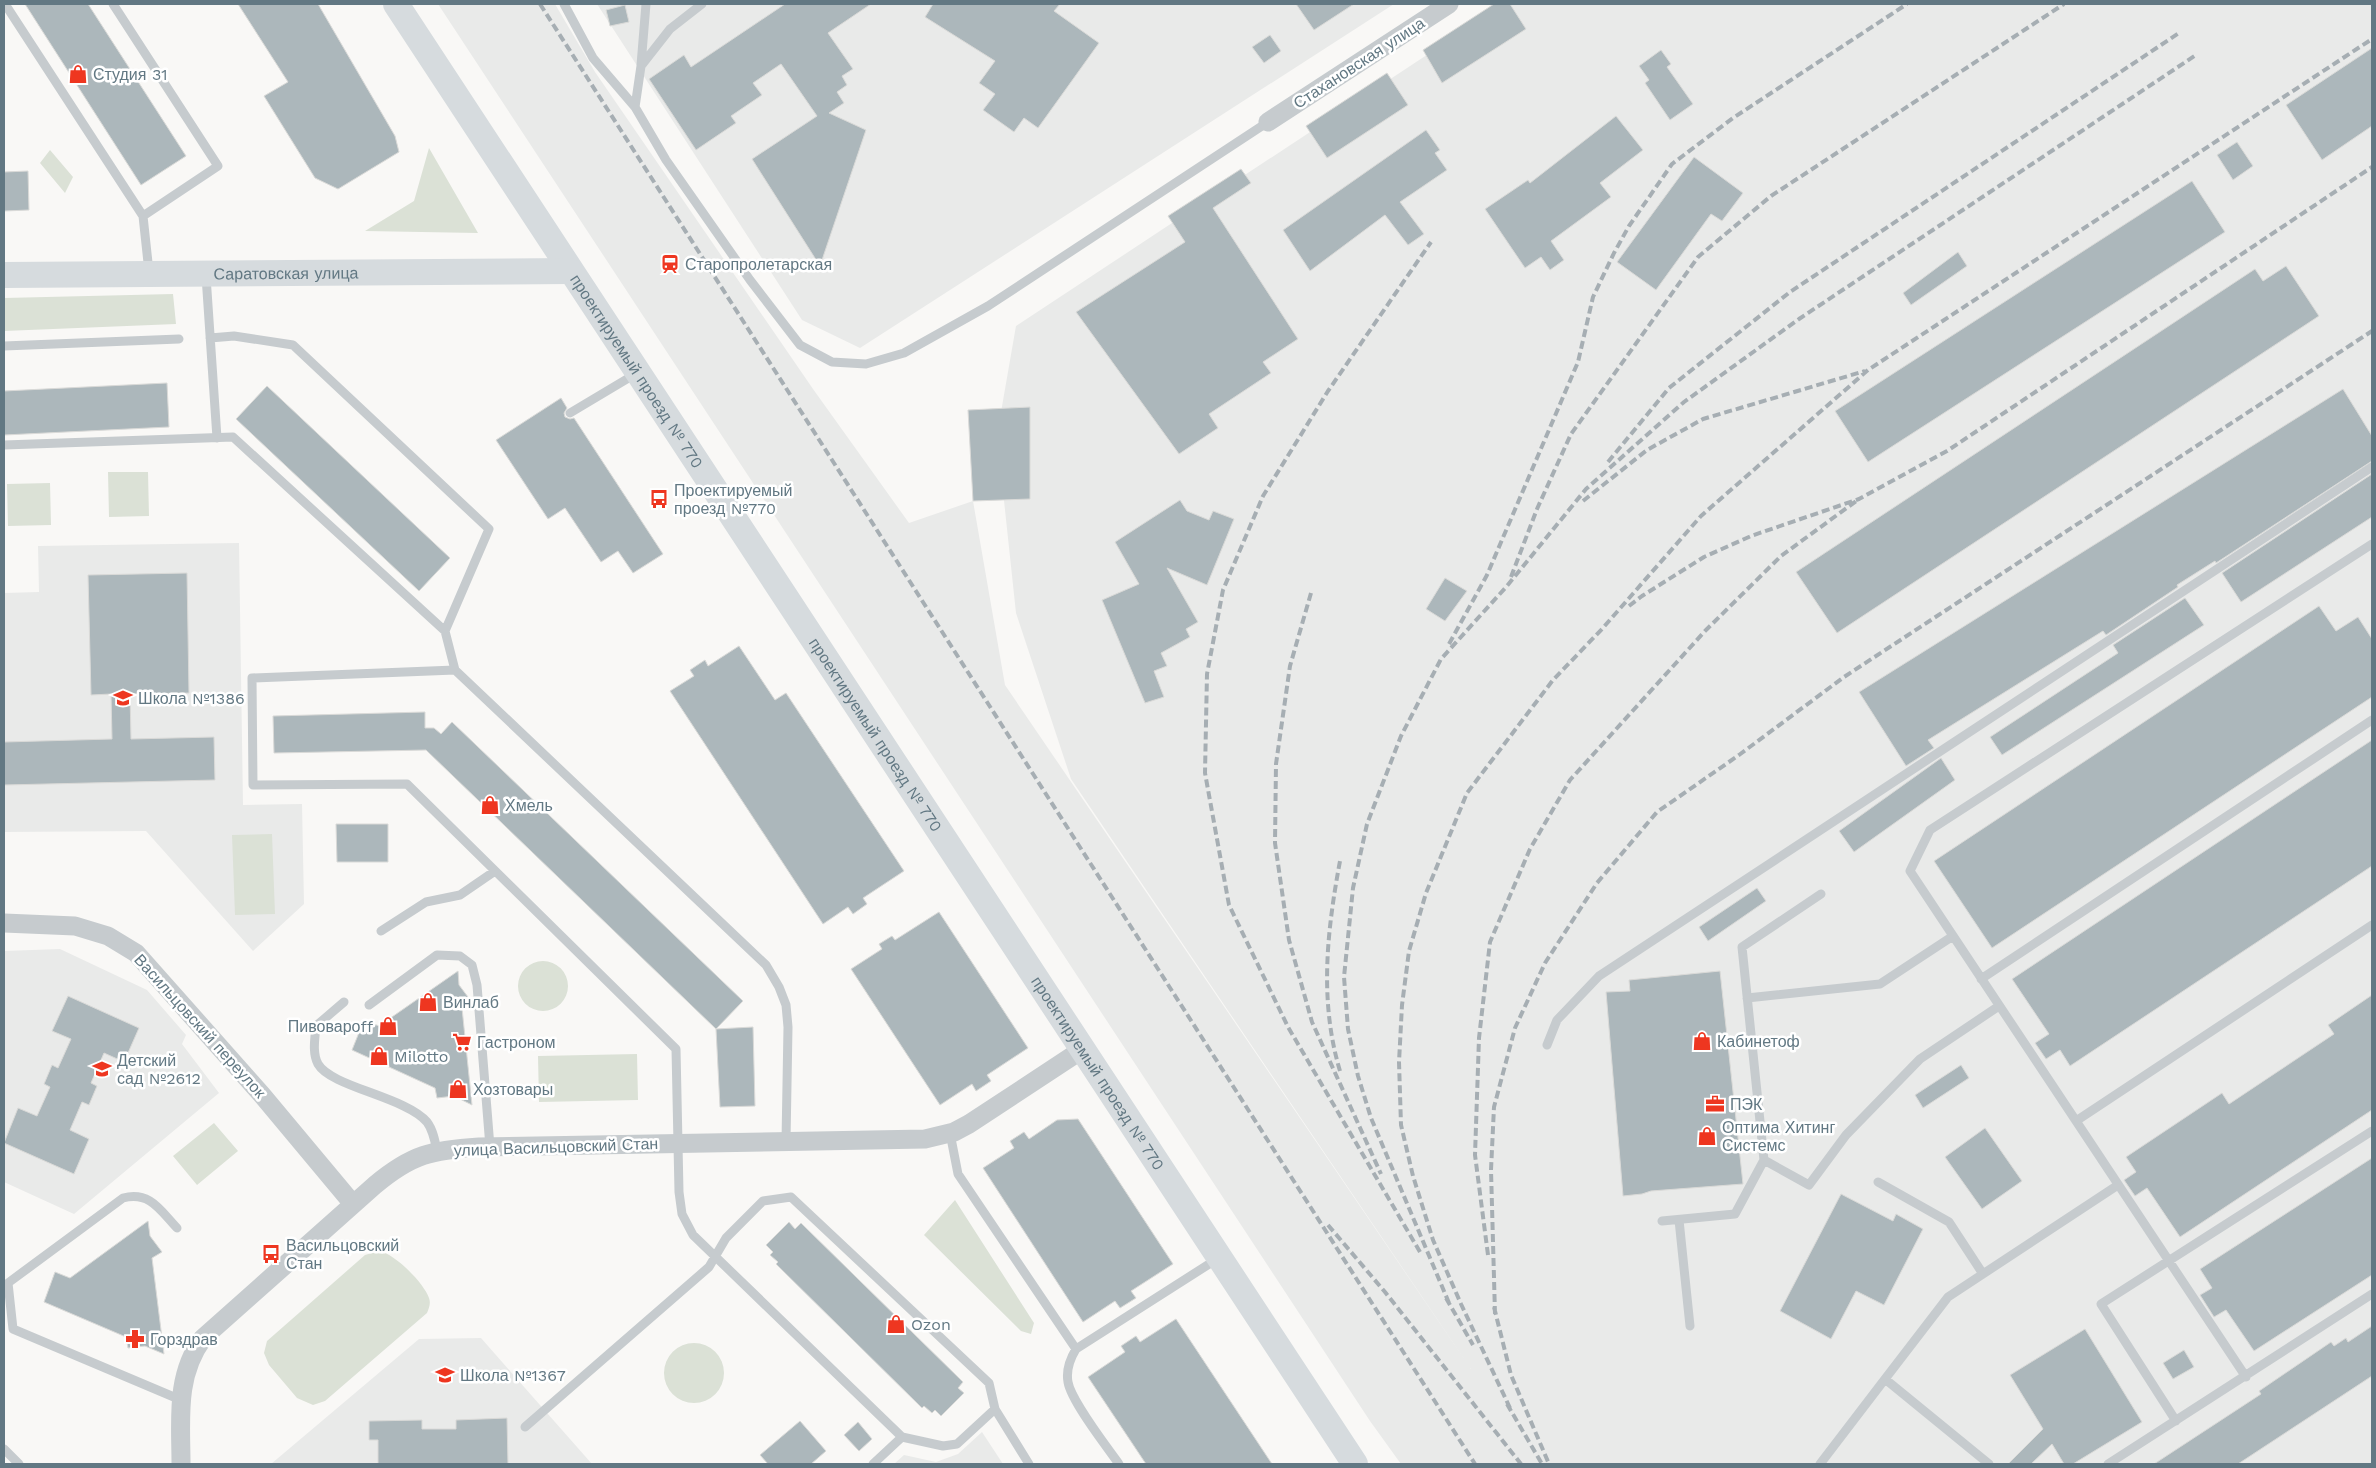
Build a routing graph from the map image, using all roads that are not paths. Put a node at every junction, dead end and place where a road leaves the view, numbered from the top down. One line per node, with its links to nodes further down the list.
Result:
1 (5, 4): 11 (lane)
2 (114, 4): 11 (lane)
3 (396, 4): 12 (street, проектируемый проезд № 770)
4 (564, 4): 9 (lane)
5 (646, 4): 8 (lane)
6 (702, 4): 8 (lane)
7 (1449, 4): 10 (street, Стахановская улица)
8 (641, 66): 9 (lane)
9 (635, 107): 10 (lane)
10 (1268, 122)
11 (143, 216): 13 (lane)
12 (569, 271): 14 (street, Саратовская улица); 19 (street, проектируемый проезд № 770)
13 (150, 273): 14 (street, Саратовская улица); 15 (street, Саратовская улица)
14 (206, 273): 16 (lane)
15 (4, 275)
16 (210, 338): 21 (lane); 25 (lane)
17 (180, 339): 18 (lane)
18 (4, 346)
19 (638, 372): 20 (lane); 40 (street, проектируемый проезд № 770)
20 (570, 413)
21 (217, 438): 22 (lane); 25 (lane)
22 (4, 445)
23 (2372, 467): 39 (lane)
24 (2372, 544): 33 (lane)
25 (445, 631): 26 (lane)
26 (455, 670): 28 (lane); 44 (lane)
27 (2372, 720): 34 (lane)
28 (495, 871): 32 (lane); 45 (lane)
29 (1821, 894): 35 (lane)
30 (4, 923): 51 (street, Васильцовский переулок)
31 (2372, 925): 41 (lane)
32 (381, 931)
33 (1953, 936): 34 (lane); 35 (lane)
34 (1981, 979): 38 (lane)
35 (1747, 998): 48 (lane)
36 (344, 1002): 47 (lane)
37 (369, 1005): 46 (lane)
38 (2000, 1006): 41 (lane); 48 (lane)
39 (1546, 1045)
40 (1083, 1049): 43 (street, улица Васильцовский Стан); 56 (street, проектируемый проезд № 770)
41 (2076, 1121): 50 (lane)
42 (2372, 1131): 57 (lane)
43 (950, 1133): 44 (street, улица Васильцовский Стан); 61 (lane)
44 (786, 1141): 45 (street, улица Васильцовский Стан)
45 (678, 1143): 46 (street, улица Васильцовский Стан); 55 (lane)
46 (490, 1146): 47 (street, улица Васильцовский Стан)
47 (437, 1151): 51 (street, улица Васильцовский Стан)
48 (1764, 1160): 52 (lane)
49 (1878, 1182): 58 (lane)
50 (2118, 1185): 57 (lane); 58 (lane)
51 (353, 1204): 64 (street, улица Васильцовский Стан)
52 (1678, 1220): 53 (lane); 60 (lane)
53 (1662, 1222)
54 (177, 1228): 64 (lane)
55 (715, 1256): 65 (lane); 67 (lane); 68 (lane)
56 (1220, 1258): 61 (lane); 75 (street, проектируемый проезд № 770)
57 (2169, 1261): 62 (lane); 66 (lane)
58 (1983, 1274): 63 (lane)
59 (2372, 1294): 62 (lane)
60 (1690, 1326)
61 (1076, 1349): 74 (lane)
62 (2246, 1377): 66 (lane)
63 (1885, 1379): 76 (lane); 77 (lane)
64 (181, 1400): 71 (street, улица Васильцовский Стан)
65 (995, 1409): 68 (lane); 73 (lane)
66 (2176, 1421): 78 (lane)
67 (525, 1427)
68 (902, 1437): 72 (lane)
69 (4, 1449): 70 (lane)
70 (19, 1464)
71 (182, 1464)
72 (873, 1464)
73 (1029, 1464)
74 (1119, 1464)
75 (1355, 1464)
76 (1820, 1464)
77 (1989, 1464)
78 (2108, 1464)

